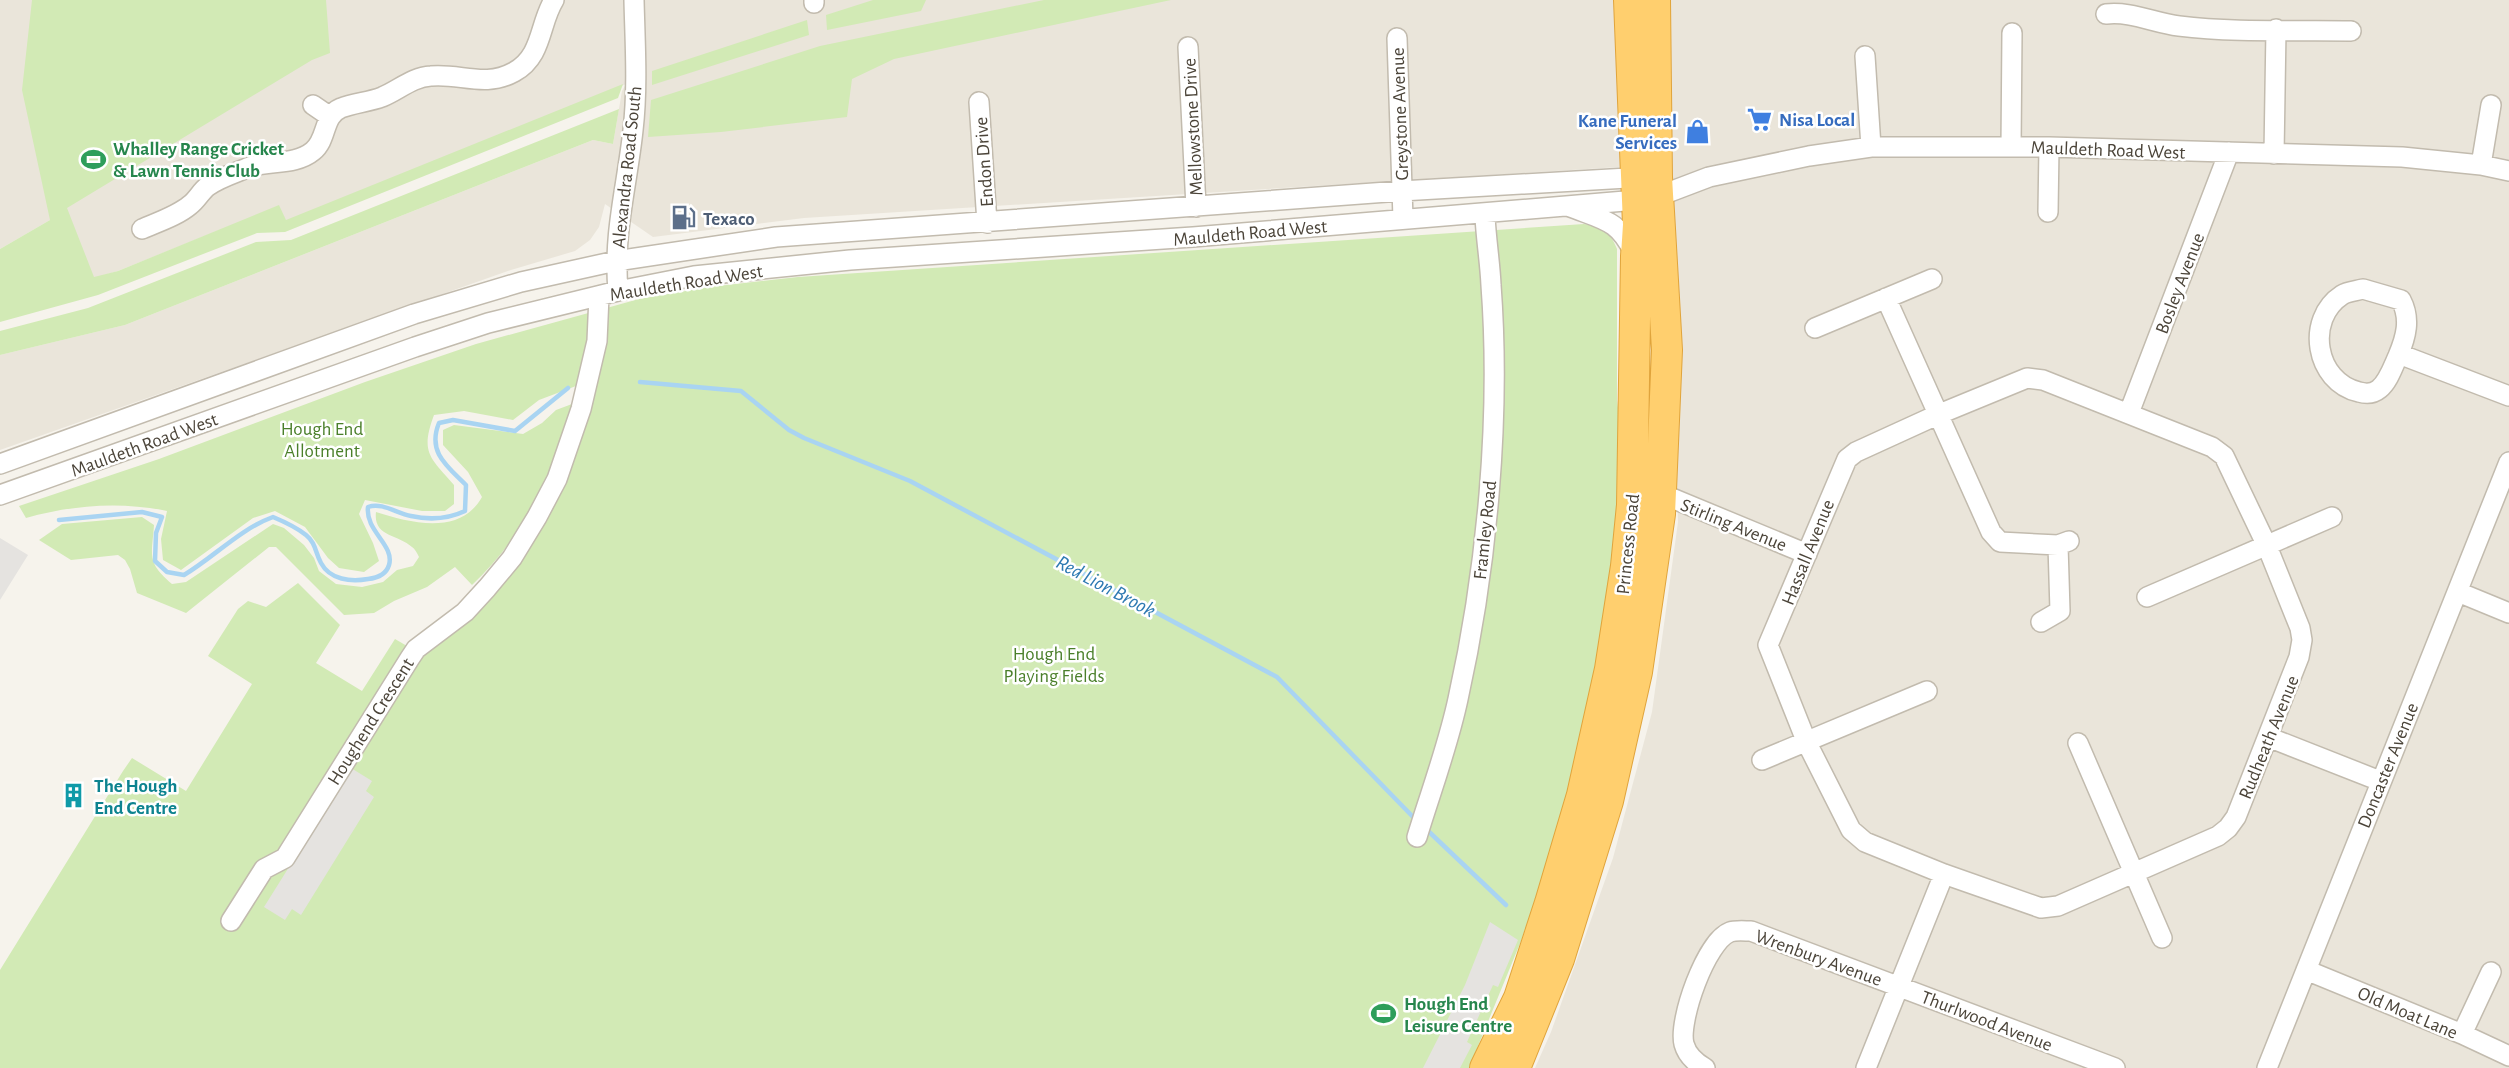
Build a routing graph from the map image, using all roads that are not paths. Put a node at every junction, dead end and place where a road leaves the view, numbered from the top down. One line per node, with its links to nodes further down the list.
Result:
1 (554, 0): 15 (street)
2 (634, 0): 33 (street, Alexandra Road South)
3 (1629, 0): 23 (highway, Princess Road)
4 (1655, 0): 23 (highway, Princess Road)
5 (2116, 9): 6 (street)
6 (2276, 29): 7 (street); 20 (street)
7 (2351, 31)
8 (2012, 33): 17 (street)
9 (1397, 37): 24 (street, Greystone Avenue)
10 (1188, 47): 26 (street, Mellowstone Drive)
11 (1865, 56): 16 (street)
12 (979, 102): 30 (street, Endon Drive)
13 (313, 105): 15 (street)
14 (2491, 105): 21 (street)
15 (329, 117): 31 (street)
16 (1871, 147): 17 (street, Mauldeth Road West); 23 (street, Mauldeth Road West)
17 (2011, 147): 18 (street, Mauldeth Road West)
18 (2049, 147): 19 (street, Mauldeth Road West); 27 (street)
19 (2229, 152): 20 (street, Mauldeth Road West); 40 (street, Bosley Avenue)
20 (2273, 154): 21 (street, Mauldeth Road West)
21 (2481, 165): 22 (street, Mauldeth Road West)
22 (2509, 171)
23 (1647, 188): 24 (street, Mauldeth Road West); 25 (street, Mauldeth Road West); 32 (highway, Princess Road); 44 (highway, Princess Road)
24 (1401, 191): 26 (street, Mauldeth Road West); 29 (street)
25 (1565, 205): 29 (street, Mauldeth Road West); 32 (street, Mauldeth Road West)
26 (1196, 207): 30 (street, Mauldeth Road West)
27 (2048, 212)
28 (1485, 216): 59 (street, Framley Road)
29 (1403, 219): 35 (street, Mauldeth Road West)
30 (987, 223): 33 (street, Mauldeth Road West)
31 (142, 229)
32 (1636, 256): 70 (highway, Princess Road)
33 (615, 261): 35 (street, Alexandra Road South); 43 (street, Mauldeth Road West)
34 (1932, 279): 36 (street)
35 (608, 293): 45 (street, Mauldeth Road West); 62 (street, Houghend Crescent)
36 (1886, 298): 37 (street); 41 (street)
37 (1815, 328)
38 (2399, 354): 38 (street); 39 (street)
39 (2509, 396)
40 (2129, 413): 41 (street, Hassall Avenue); 47 (street, Rudheath Avenue)
41 (1937, 415): 48 (street, Hassall Avenue); 52 (street)
42 (2509, 462): 49 (street, Doncaster Avenue)
43 (0, 464)
44 (1662, 494): 48 (street, Stirling Avenue); 71 (highway, Princess Road)
45 (0, 495)
46 (2332, 517): 47 (street)
47 (2267, 545): 50 (street); 54 (street, Rudheath Avenue)
48 (1807, 554): 55 (street, Hassall Avenue)
49 (2458, 592): 51 (street); 58 (street, Doncaster Avenue)
50 (2147, 597)
51 (2509, 613)
52 (2041, 622)
53 (1927, 691): 55 (street)
54 (2268, 737): 58 (street); 60 (street, Rudheath Avenue)
55 (1807, 743): 57 (street); 61 (street, Hassall Avenue)
56 (2078, 743): 60 (street)
57 (1762, 760)
58 (2380, 781): 64 (street, Doncaster Avenue)
59 (1417, 837)
60 (2136, 873): 61 (street, Rudheath Avenue); 63 (street)
61 (1944, 874): 66 (street)
62 (231, 921)
63 (2162, 937)
64 (2306, 970): 67 (street, Old Moat Lane); 75 (street, Doncaster Avenue)
65 (2491, 972): 67 (street)
66 (1899, 987): 69 (street, Thurlwood Avenue); 72 (street, Wrenbury Avenue); 73 (street)
67 (2462, 1034): 68 (street, Old Moat Lane)
68 (2509, 1056)
69 (2071, 1060): 74 (street, Thurlwood Avenue)
70 (1485, 1068)
71 (1515, 1068)
72 (1705, 1068)
73 (1866, 1068)
74 (2116, 1068)
75 (2267, 1068)

